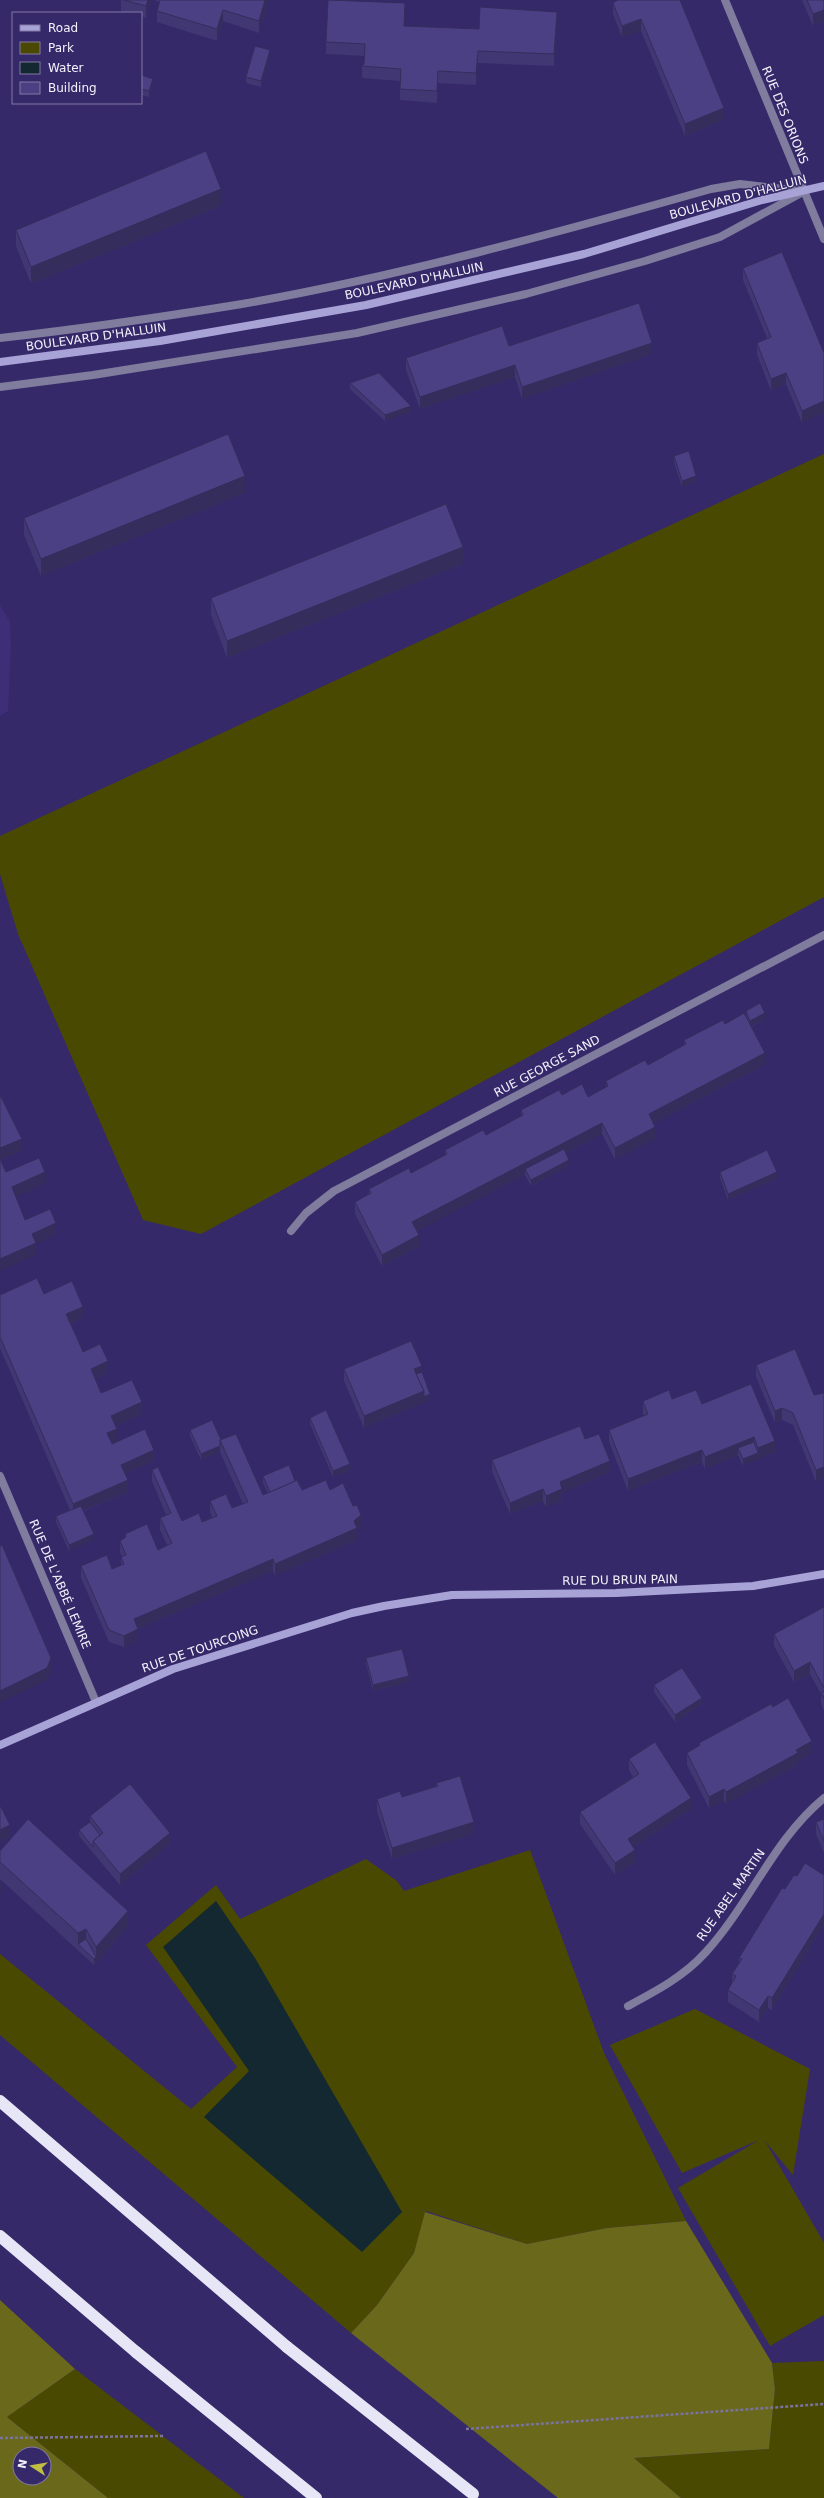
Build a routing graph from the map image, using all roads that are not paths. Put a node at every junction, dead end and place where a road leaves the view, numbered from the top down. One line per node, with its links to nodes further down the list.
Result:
1 (725, 0): 3 (street, RUE DES ORIONS)
2 (824, 186): 3 (main road, BOULEVARD D'HALLUIN)
3 (803, 192): 4 (street, RUE DES ORIONS); 5 (street); 6 (main road, BOULEVARD D'HALLUIN); 7 (street)
4 (824, 239)
5 (0, 338)
6 (0, 362)
7 (0, 387)
8 (824, 935): 9 (street, RUE GEORGE SAND)
9 (291, 1232)
10 (0, 1476): 13 (street, RUE DE L'ABBÉ LEMIRE)
11 (824, 1574): 12 (main road, RUE DU BRUN PAIN)
12 (417, 1600): 13 (main road, RUE DE TOURCOING)
13 (96, 1702): 14 (main road, RUE DE TOURCOING)
14 (0, 1745)
15 (824, 1798): 16 (street, RUE ABEL MARTIN)
16 (628, 2006)
17 (0, 2101): 19 (highway, bridge)
18 (0, 2236): 20 (highway, bridge)
19 (476, 2496)
20 (316, 2498)

